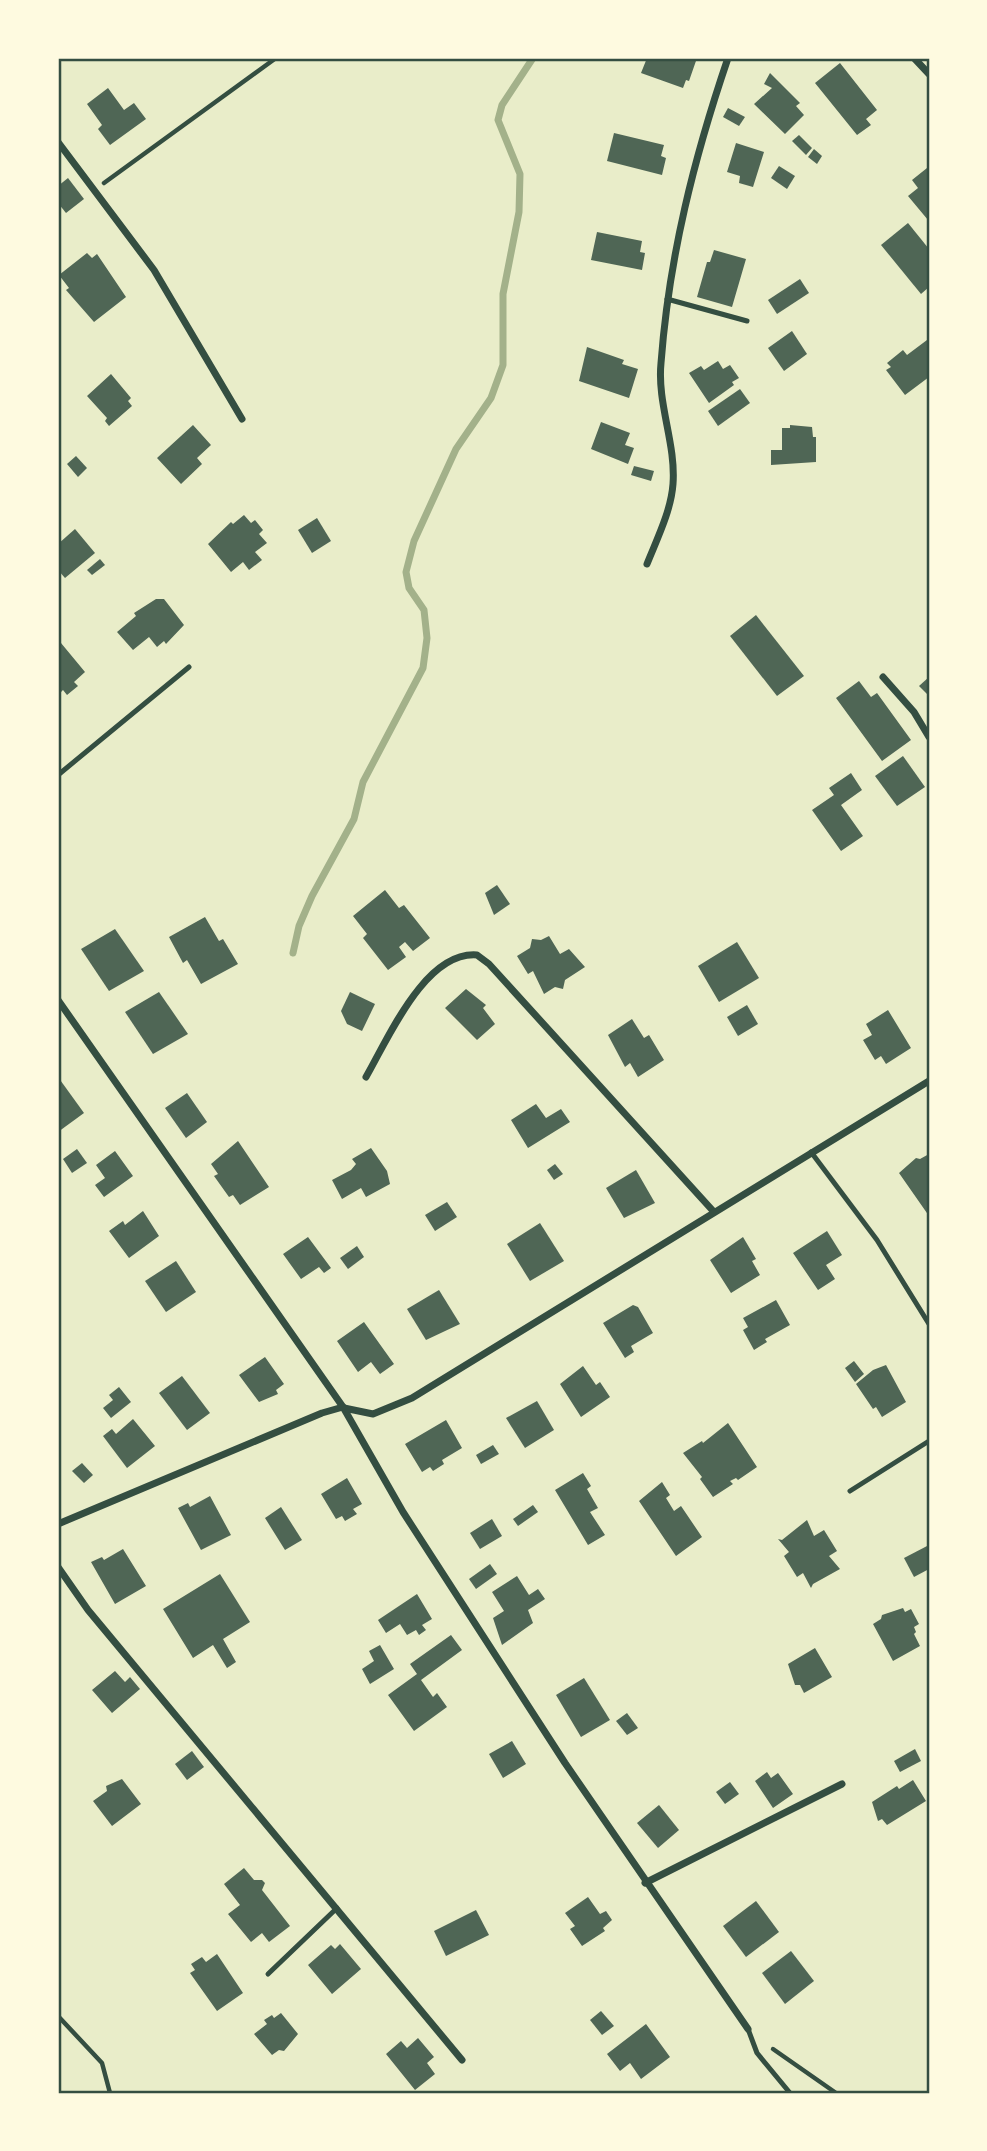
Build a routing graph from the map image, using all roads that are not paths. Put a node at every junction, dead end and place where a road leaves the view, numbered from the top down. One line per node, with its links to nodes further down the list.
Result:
1 (727, 58): 5 (street)
2 (914, 58): 3 (street)
3 (929, 74)
4 (58, 142): 7 (street)
5 (667, 299): 6 (lane); 8 (street)
6 (747, 321)
7 (242, 419)
8 (647, 564)
9 (189, 667): 12 (lane)
10 (883, 677): 11 (street)
11 (929, 737)
12 (58, 775)
13 (58, 1000): 19 (street)
14 (366, 1077): 17 (street)
15 (929, 1082): 16 (street)
16 (811, 1152): 17 (street); 18 (lane)
17 (714, 1212): 19 (street)
18 (929, 1324)
19 (343, 1408): 22 (street); 25 (street)
20 (929, 1441): 21 (lane)
21 (850, 1491)
22 (58, 1524)
23 (58, 1567): 26 (street)
24 (842, 1784): 25 (street)
25 (645, 1884): 28 (street)
26 (337, 1908): 27 (lane); 29 (street)
27 (268, 1974)
28 (748, 2029): 30 (lane)
29 (461, 2060)
30 (790, 2093)

